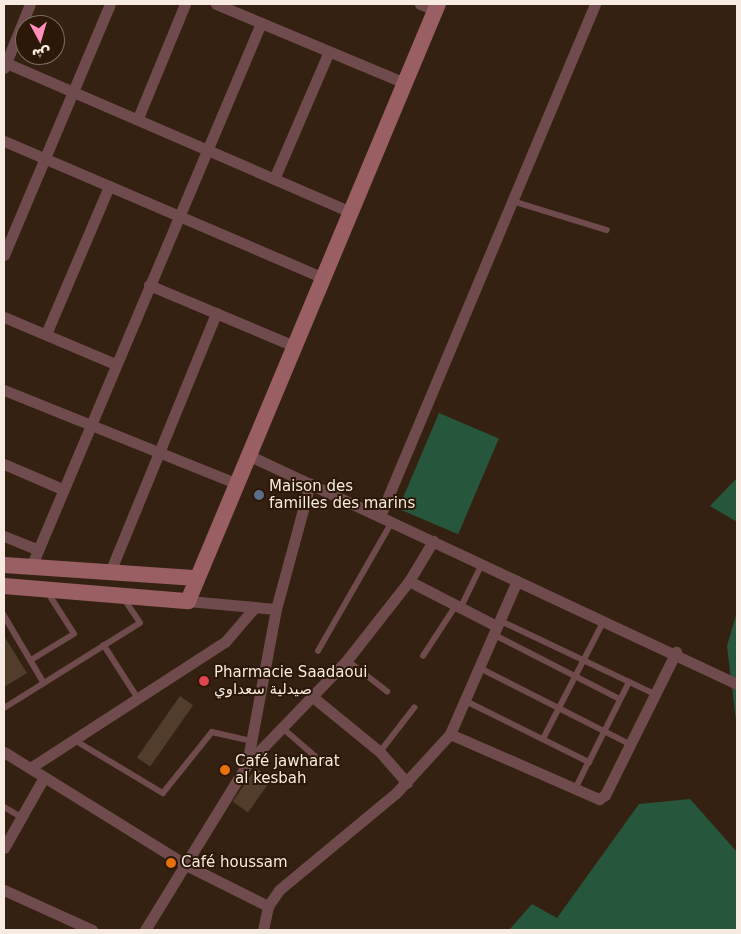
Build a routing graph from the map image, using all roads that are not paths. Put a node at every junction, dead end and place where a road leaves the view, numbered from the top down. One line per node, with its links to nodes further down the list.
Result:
1 (30, 4): 10 (street)
2 (110, 4): 12 (street)
3 (185, 4): 13 (street)
4 (216, 4): 8 (street)
5 (420, 4): 7 (street)
6 (595, 4): 19 (street)
7 (437, 7): 11 (street)
8 (261, 23): 9 (street); 15 (street)
9 (329, 51): 11 (street); 17 (street)
10 (4, 65): 12 (street)
11 (405, 83): 20 (street)
12 (74, 91): 13 (street); 16 (street)
13 (138, 118): 15 (street)
14 (4, 141): 16 (street)
15 (207, 149): 17 (street); 21 (street)
16 (45, 158): 18 (street); 22 (street)
17 (274, 179): 20 (street)
18 (109, 186): 21 (street); 29 (street)
19 (511, 201): 23 (lane); 40 (street)
20 (351, 212): 25 (street)
21 (178, 216): 25 (street); 26 (street)
22 (9, 227): 24 (street)
23 (607, 230)
24 (4, 255)
25 (323, 278): 30 (street)
26 (149, 285): 27 (street); 31 (street)
27 (216, 313): 30 (street); 34 (street)
28 (4, 317): 29 (street)
29 (46, 334): 31 (street)
30 (294, 346): 35 (street)
31 (115, 364): 33 (street)
32 (4, 390): 33 (street)
33 (90, 425): 34 (street); 39 (street)
34 (158, 451): 37 (street); 48 (street)
35 (250, 456): 37 (street); 38 (street)
36 (4, 464): 39 (street)
37 (238, 484): 49 (street)
38 (310, 484): 40 (street); 58 (street)
39 (62, 489): 44 (street)
40 (380, 516): 41 (street)
41 (392, 522): 43 (street); 63 (lane)
42 (4, 536): 44 (street)
43 (433, 541): 45 (street); 50 (street)
44 (38, 549): 47 (street)
45 (482, 564): 51 (street); 57 (lane)
46 (4, 565): 47 (street)
47 (31, 567): 48 (street)
48 (110, 572): 49 (street)
49 (197, 578): 55 (street)
50 (409, 581): 57 (street); 67 (street)
51 (516, 581): 60 (street); 61 (street)
52 (4, 586): 53 (street)
53 (46, 590): 54 (street); 66 (lane)
54 (122, 595): 55 (street); 62 (lane)
55 (188, 601): 56 (street)
56 (255, 607): 58 (street); 76 (street)
57 (457, 608): 61 (street); 65 (lane)
58 (276, 609): 88 (street)
59 (4, 615): 66 (lane)
60 (605, 620): 64 (street); 68 (lane)
61 (496, 627): 68 (lane); 69 (street); 70 (lane)
62 (104, 645): 72 (lane); 76 (lane)
63 (318, 651)
64 (676, 652): 73 (street); 75 (street)
65 (423, 656)
66 (31, 660): 72 (lane)
67 (347, 660): 74 (lane); 77 (street)
68 (584, 660): 70 (lane); 71 (lane)
69 (477, 667): 78 (street); 82 (lane)
70 (576, 676): 79 (lane); 82 (lane)
71 (628, 682): 75 (lane); 79 (lane)
72 (44, 683): 80 (lane)
73 (737, 684)
74 (387, 691)
75 (655, 694): 89 (street)
76 (138, 698): 86 (street)
77 (314, 698): 83 (street); 91 (street)
78 (462, 699): 85 (street); 87 (lane)
79 (620, 699): 84 (lane)
80 (4, 706)
81 (414, 708): 91 (lane)
82 (560, 708): 84 (lane); 87 (lane)
83 (284, 729): 92 (lane); 94 (street)
84 (604, 731): 89 (lane); 93 (lane)
85 (450, 734): 97 (street); 98 (street)
86 (72, 738): 88 (lane); 95 (street)
87 (543, 740): 93 (lane)
88 (252, 741): 94 (street)
89 (630, 744): 98 (street)
90 (4, 752): 95 (street)
91 (380, 752): 97 (street)
92 (322, 762)
93 (589, 762): 98 (lane)
94 (247, 764): 102 (street)
95 (30, 768): 96 (street)
96 (44, 776): 100 (street); 102 (street)
97 (407, 783): 104 (street)
98 (576, 789)
99 (4, 807): 100 (lane)
100 (21, 817): 101 (street)
101 (4, 848)
102 (186, 865): 104 (street); 105 (street)
103 (4, 890): 106 (street)
104 (268, 906): 107 (street)
105 (147, 929)
106 (92, 930)
107 (263, 930)

